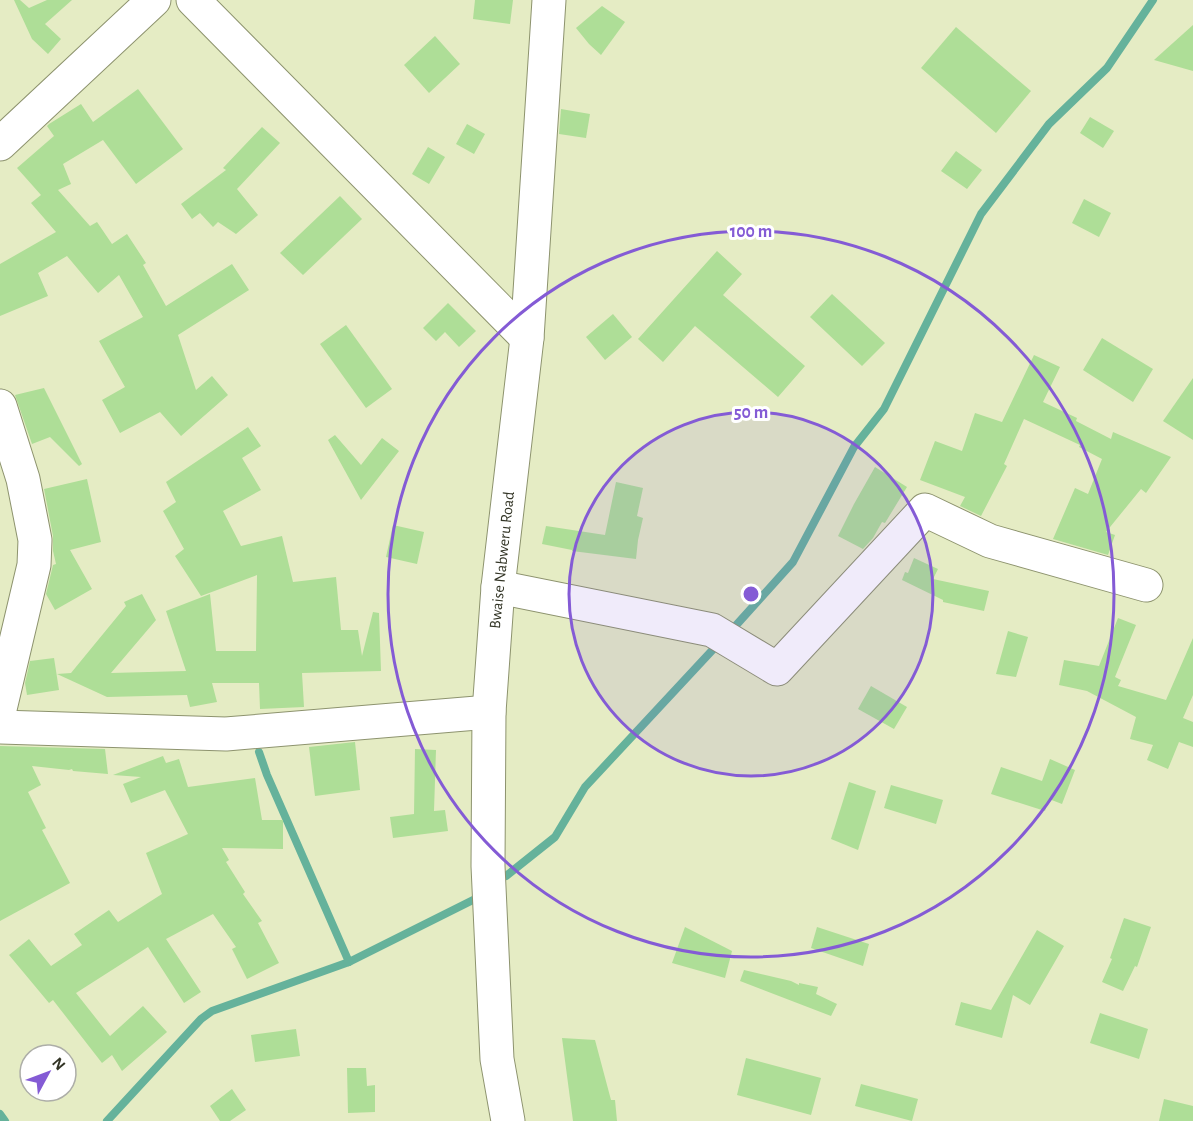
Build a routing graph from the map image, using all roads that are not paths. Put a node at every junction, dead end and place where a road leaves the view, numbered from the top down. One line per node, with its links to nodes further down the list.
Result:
1 (154, 0): 4 (street)
2 (193, 0): 5 (street)
3 (549, 0): 5 (street, Bwaise Nabweru Road)
4 (0, 144)
5 (527, 338): 8 (street, Bwaise Nabweru Road)
6 (0, 406): 9 (street)
7 (1146, 585): 8 (street)
8 (498, 587): 10 (street, Bwaise Nabweru Road)
9 (0, 709)
10 (489, 712): 11 (street); 12 (street, Bwaise Nabweru Road)
11 (0, 727)
12 (508, 1121)

